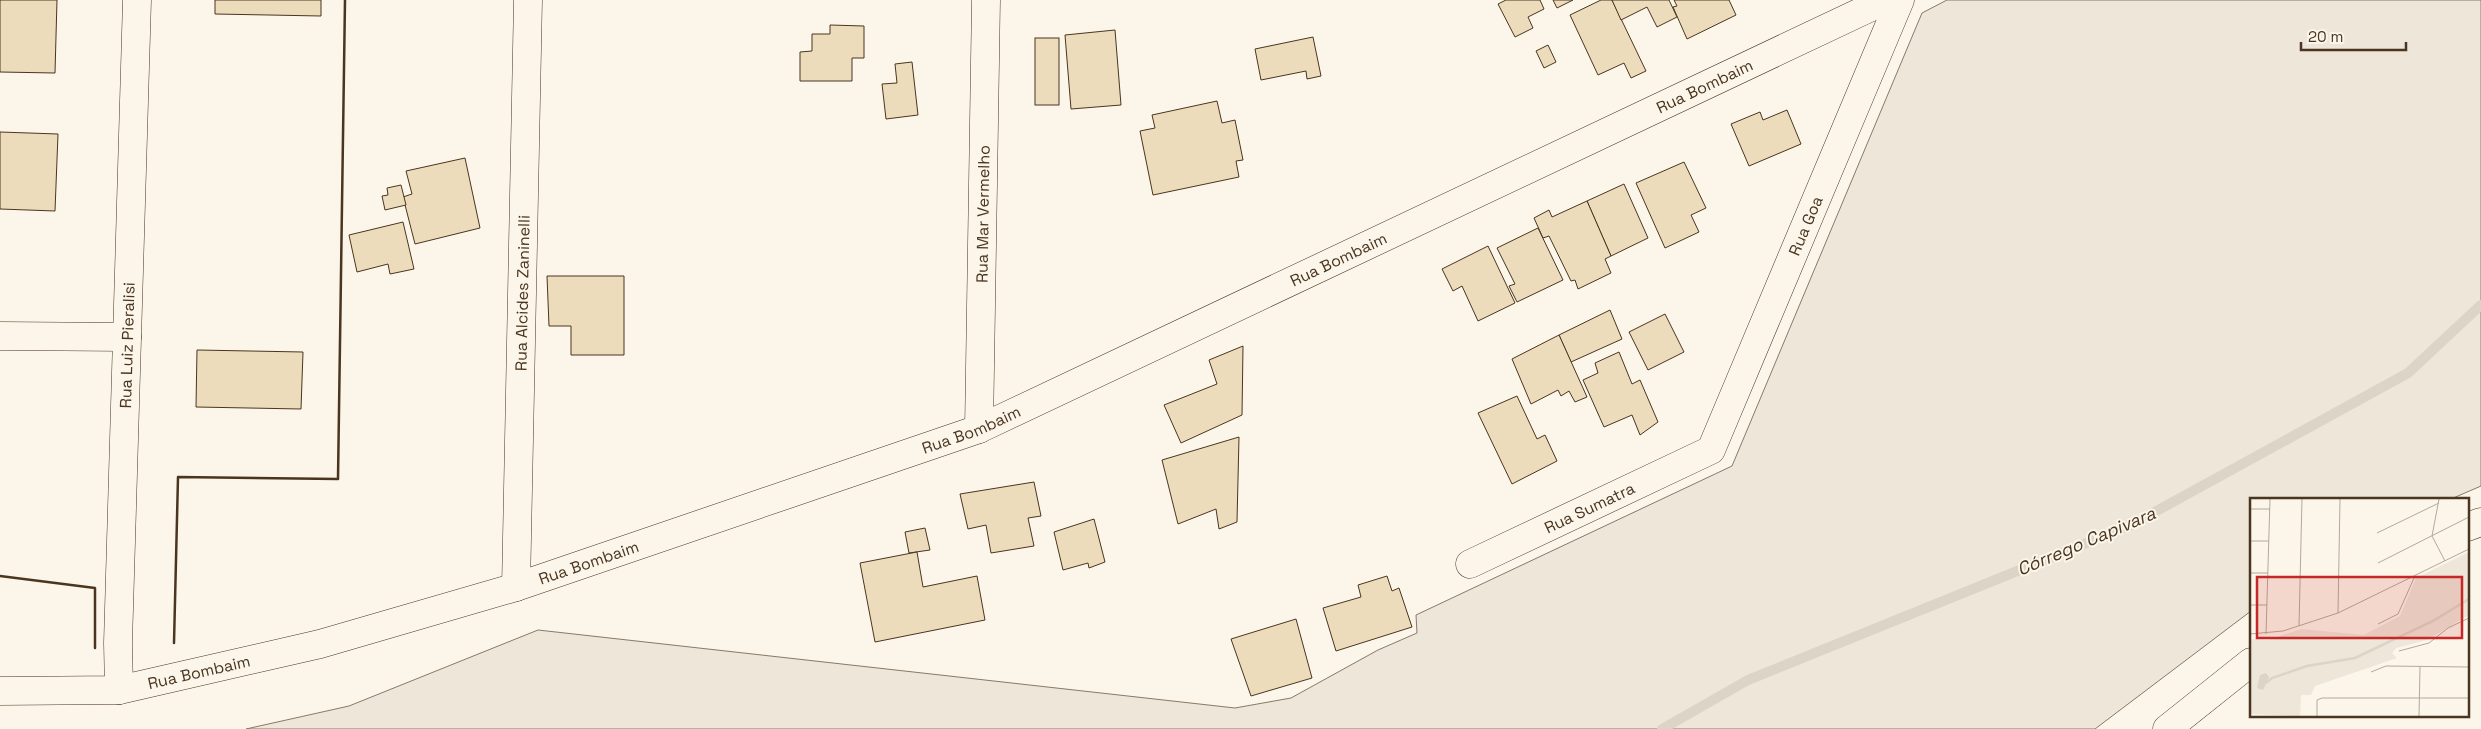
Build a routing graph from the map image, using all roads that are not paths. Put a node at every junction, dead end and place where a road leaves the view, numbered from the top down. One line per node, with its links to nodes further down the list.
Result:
1 (137, 0): 7 (street, Rua Luiz Pieralisi)
2 (528, 0): 13 (street, Rua Alcides Zaninelli)
3 (986, 0): 8 (street, Rua Mar Vermelho)
4 (1886, 0): 8 (street, Rua Bombaim)
5 (1900, 0): 9 (street, Rua Goa)
6 (0, 336): 7 (street)
7 (127, 337): 16 (street, Rua Luiz Pieralisi)
8 (979, 429): 13 (street, Rua Bombaim)
9 (1710, 450): 12 (street, Rua Sumatra)
10 (2481, 522): 11 (street)
11 (2468, 527)
12 (1470, 564)
13 (516, 587): 16 (street, Rua Bombaim)
14 (2250, 663): 17 (street)
15 (0, 690): 16 (street, Rua Bombaim)
16 (119, 690)
17 (2167, 729)

